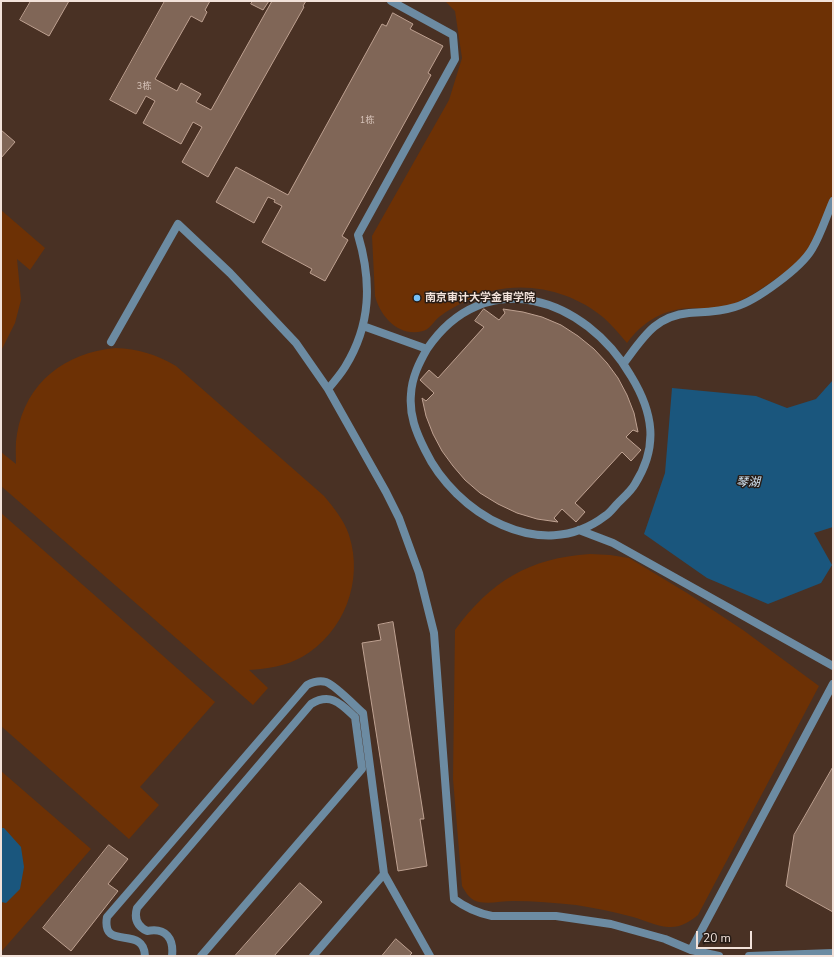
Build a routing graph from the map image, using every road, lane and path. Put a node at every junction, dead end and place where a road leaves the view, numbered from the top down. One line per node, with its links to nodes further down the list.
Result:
1 (391, 1): 3 (lane)
2 (833, 201): 6 (lane)
3 (363, 326): 5 (lane); 7 (lane)
4 (111, 342): 7 (lane)
5 (427, 349): 6 (lane); 8 (lane)
6 (624, 363): 8 (lane)
7 (328, 389): 12 (lane)
8 (579, 530): 9 (lane)
9 (833, 666)
10 (833, 684): 12 (lane)
11 (384, 874): 14 (lane); 17 (lane); 18 (lane)
12 (691, 950): 19 (lane)
13 (833, 953): 20 (lane)
14 (145, 956)
15 (172, 956): 16 (lane)
16 (201, 956)
17 (314, 956)
18 (430, 956)
19 (719, 956)
20 (749, 956)

